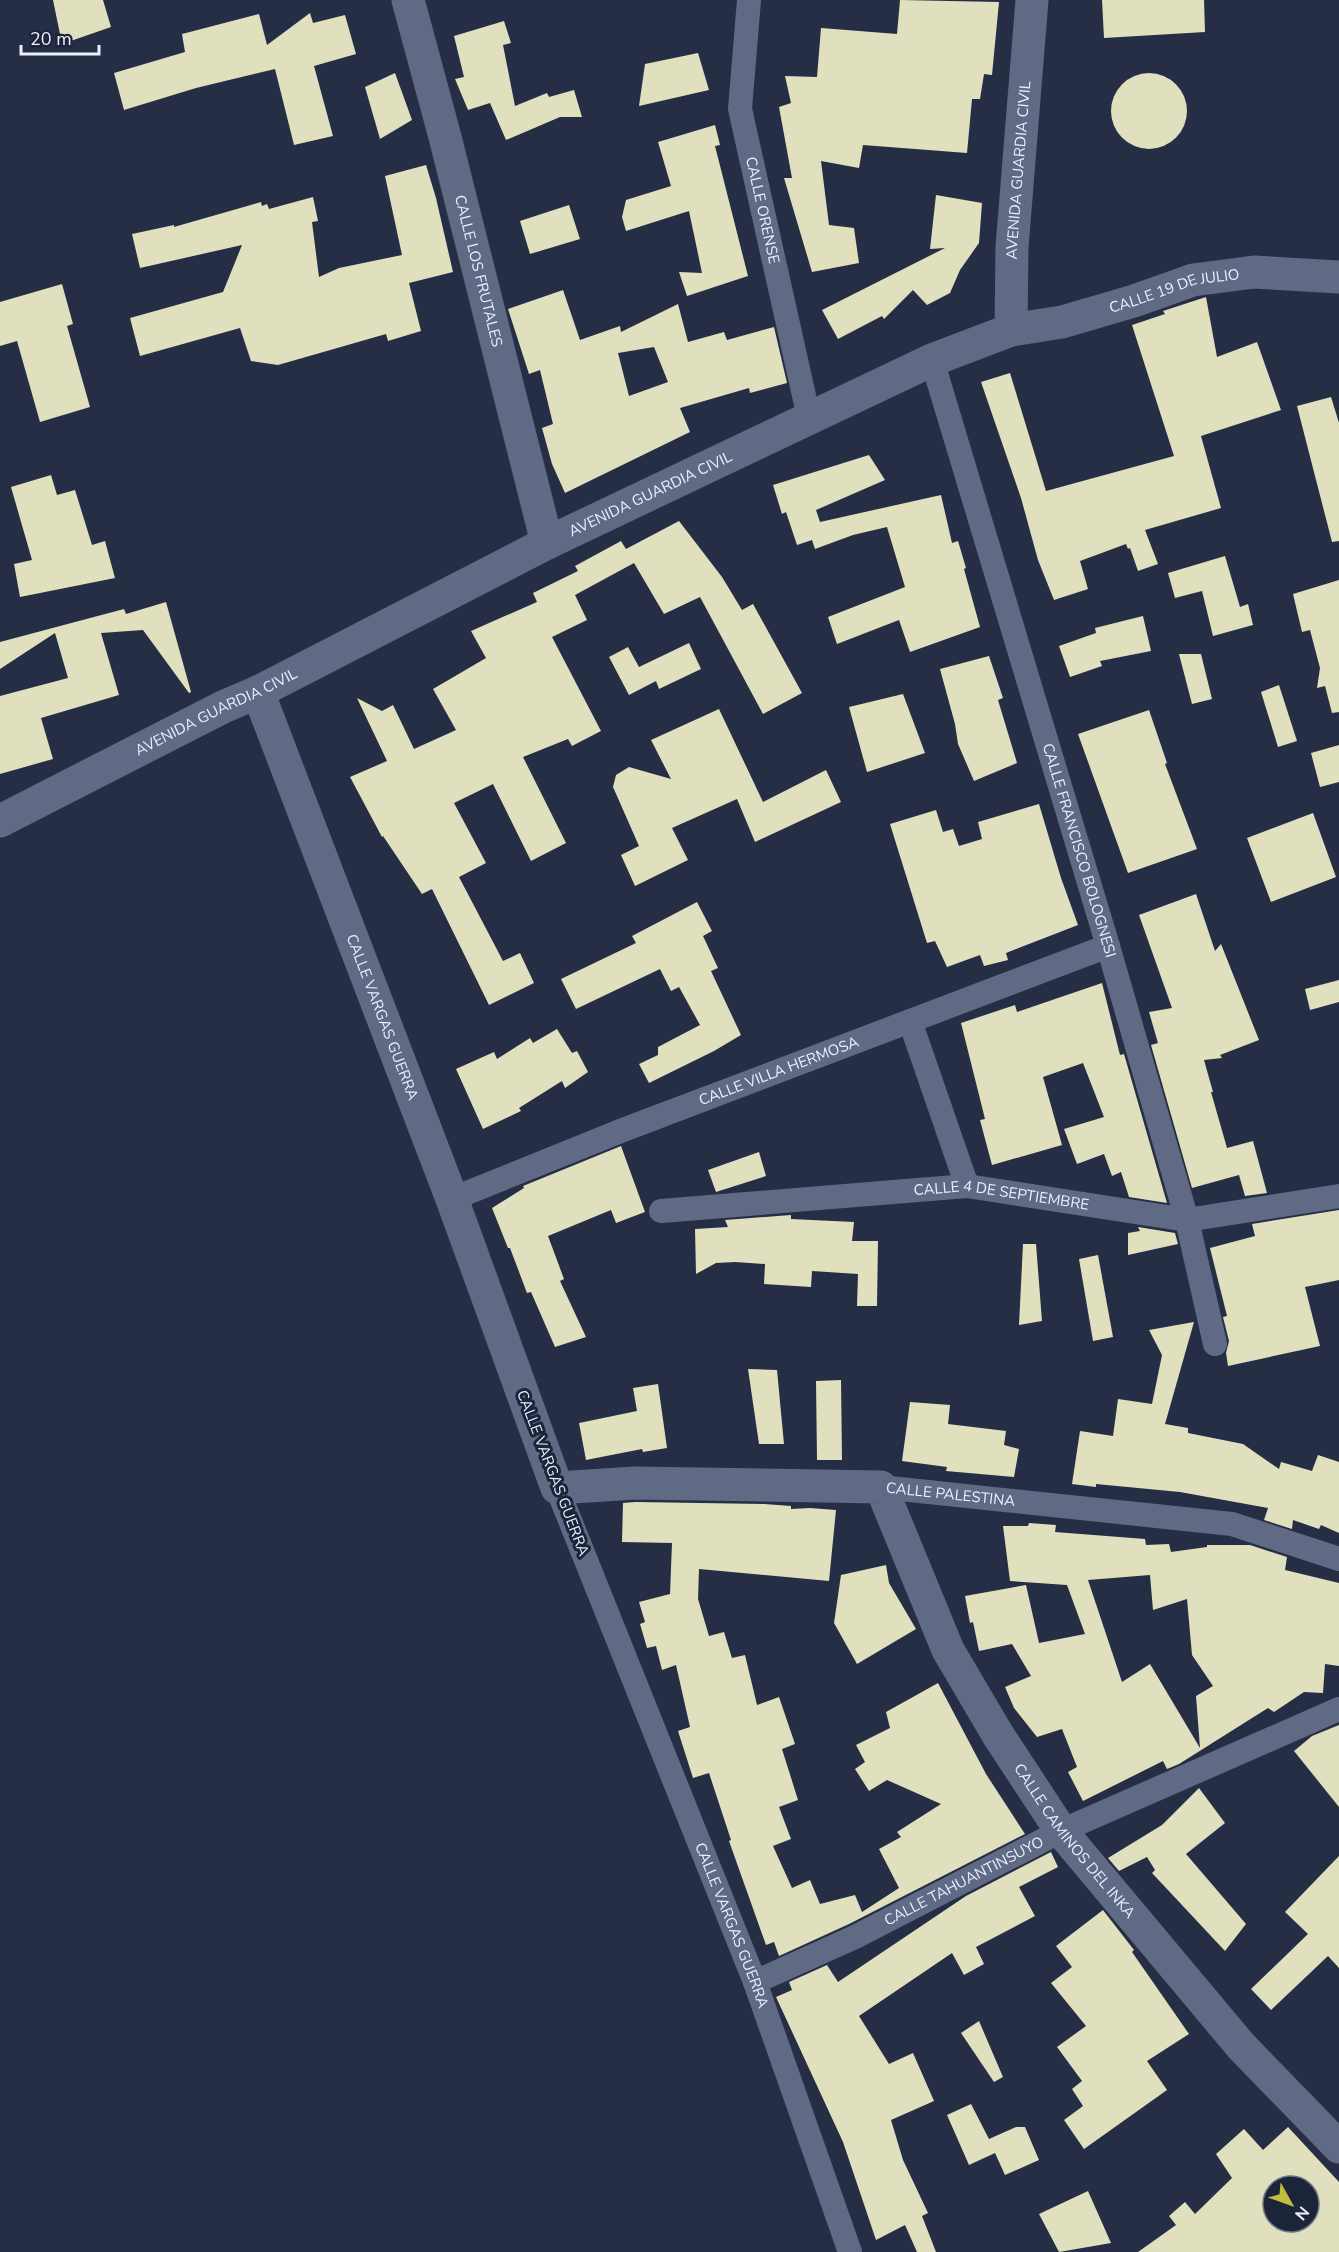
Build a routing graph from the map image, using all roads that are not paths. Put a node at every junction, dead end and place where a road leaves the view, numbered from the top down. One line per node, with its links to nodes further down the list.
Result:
1 (408, 0): 8 (street, CALLE LOS FRUTALES)
2 (749, 0): 7 (street, CALLE ORENSE)
3 (1032, 0): 5 (street, AVENIDA GUARDIA CIVIL)
4 (1339, 276): 5 (street, CALLE 19 DE JULIO)
5 (1011, 330): 6 (street, AVENIDA GUARDIA CIVIL)
6 (932, 360): 7 (street, AVENIDA GUARDIA CIVIL); 11 (street, CALLE FRANCISCO BOLOGNESI)
7 (809, 418): 8 (street, AVENIDA GUARDIA CIVIL)
8 (546, 543): 9 (street, AVENIDA GUARDIA CIVIL)
9 (258, 692): 10 (street, AVENIDA GUARDIA CIVIL); 15 (street, CALLE VARGAS GUERRA)
10 (0, 821)
11 (1108, 946): 12 (street, CALLE VILLA HERMOSA); 17 (street, CALLE FRANCISCO BOLOGNESI)
12 (910, 1021): 13 (street); 15 (street, CALLE VILLA HERMOSA)
13 (967, 1186): 16 (street, CALLE 4 DE SEPTIEMBRE); 17 (street, CALLE 4 DE SEPTIEMBRE)
14 (1339, 1196): 17 (street, CALLE 4 DE SEPTIEMBRE)
15 (452, 1199): 20 (street, CALLE VARGAS GUERRA)
16 (661, 1211)
17 (1187, 1220): 18 (street, CALLE FRANCISCO BOLOGNESI)
18 (1215, 1344)
19 (881, 1487): 20 (street, CALLE PALESTINA); 21 (street, CALLE PALESTINA); 23 (street, CALLE CAMINOS DEL INKA)
20 (557, 1488): 24 (street, CALLE VARGAS GUERRA)
21 (1339, 1559)
22 (1339, 1709): 23 (street, CALLE TAHUANTINSUYO)
23 (1061, 1831): 24 (street, CALLE TAHUANTINSUYO); 25 (street, CALLE CAMINOS DEL INKA)
24 (755, 1982): 26 (street, CALLE VARGAS GUERRA)
25 (1339, 2147)
26 (850, 2252)

